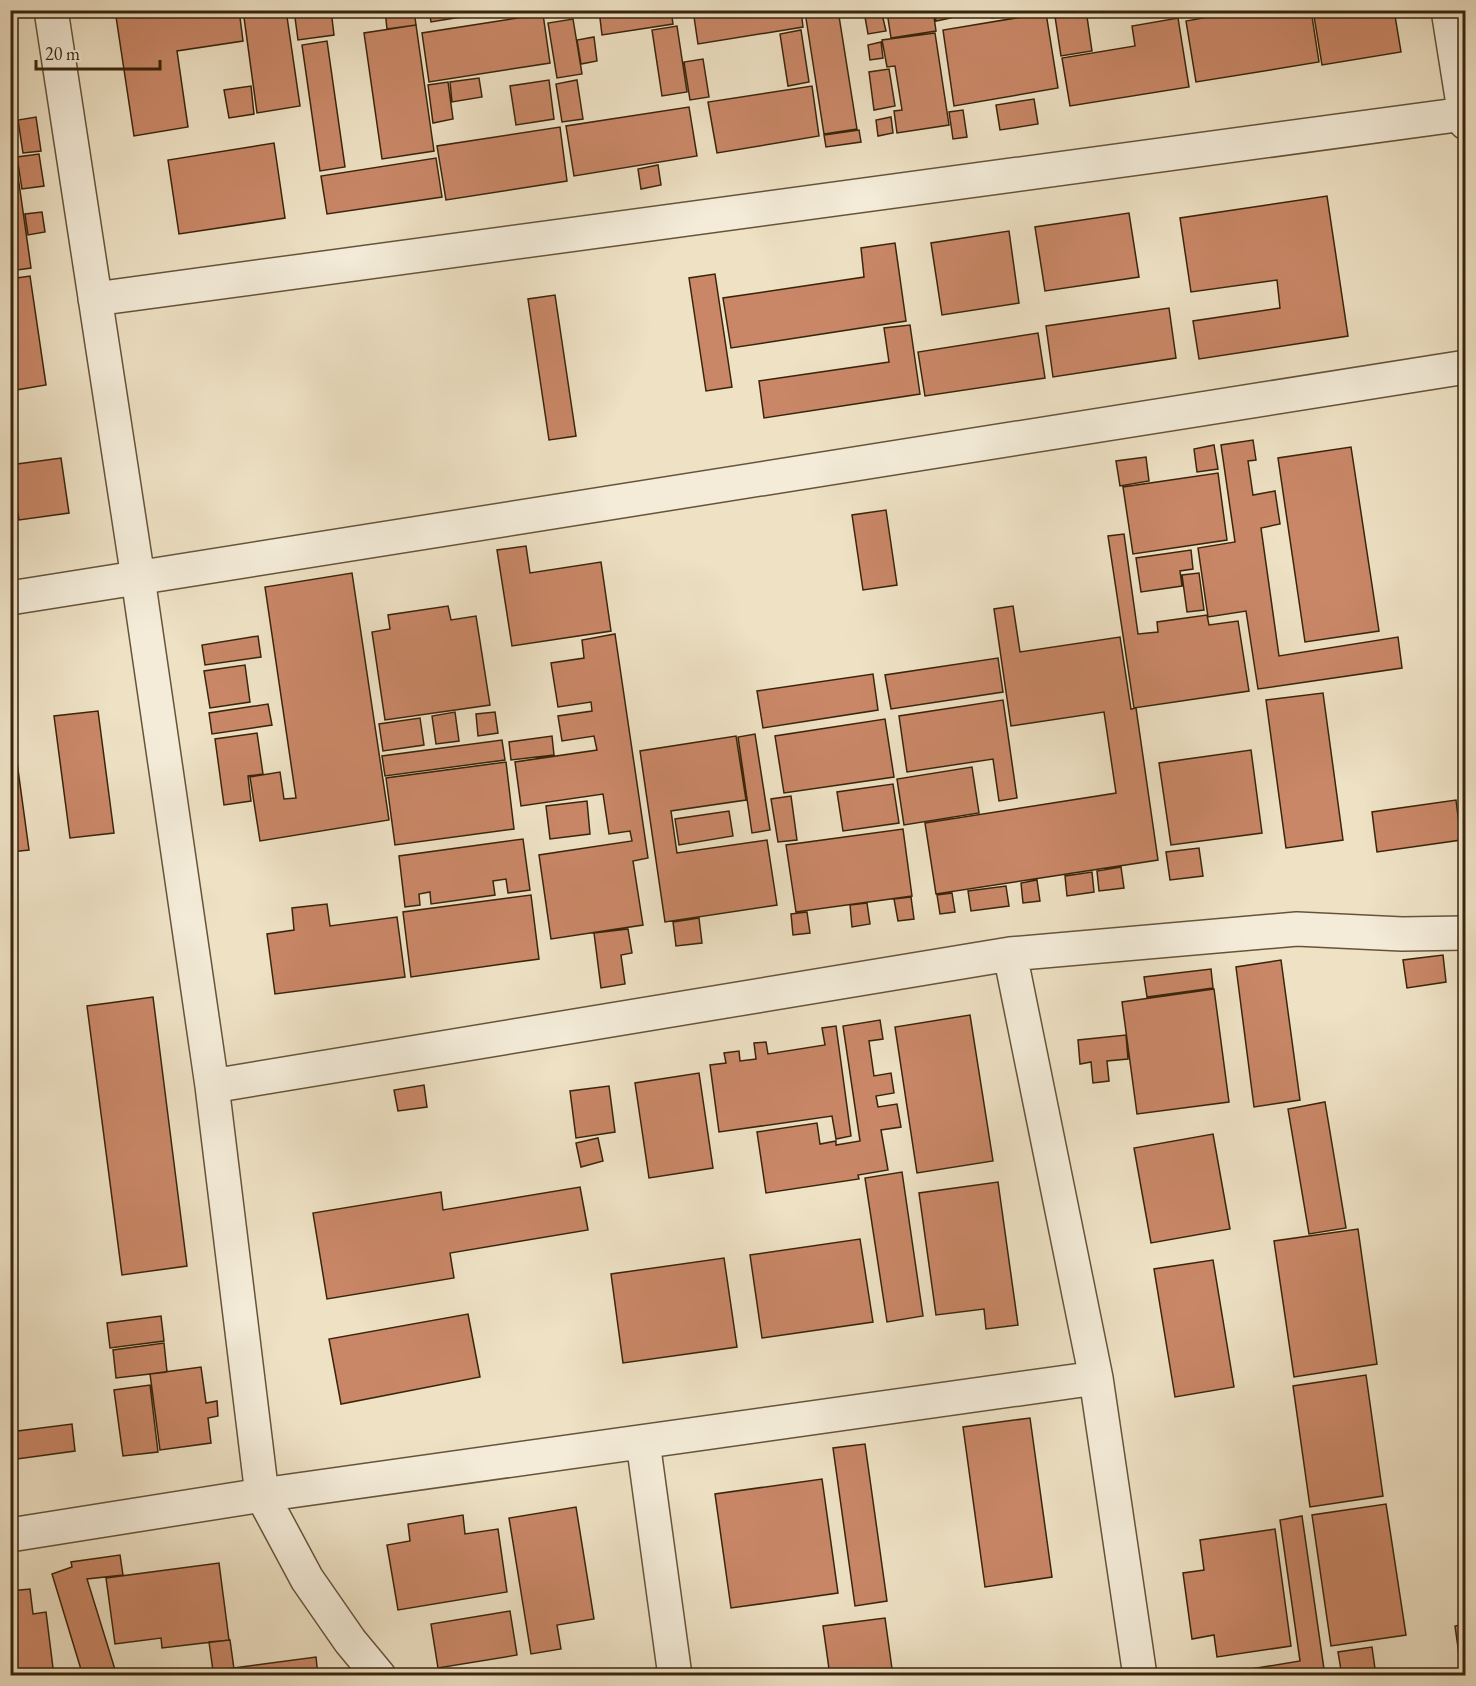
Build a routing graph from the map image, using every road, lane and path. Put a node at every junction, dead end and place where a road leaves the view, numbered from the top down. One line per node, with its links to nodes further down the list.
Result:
1 (51, 10): 4 (street)
2 (1448, 10): 3 (street)
3 (1465, 119): 4 (street)
4 (95, 299): 6 (street)
5 (1466, 368): 6 (street)
6 (138, 578): 7 (street); 10 (street)
7 (10, 598)
8 (1466, 933): 9 (street)
9 (1010, 954): 10 (street); 11 (street)
10 (212, 1086): 13 (street)
11 (1096, 1378): 12 (street); 17 (street)
12 (643, 1442): 13 (street); 16 (street)
13 (262, 1495): 14 (street); 15 (street)
14 (10, 1534)
15 (379, 1676)
16 (675, 1676)
17 (1140, 1676)

